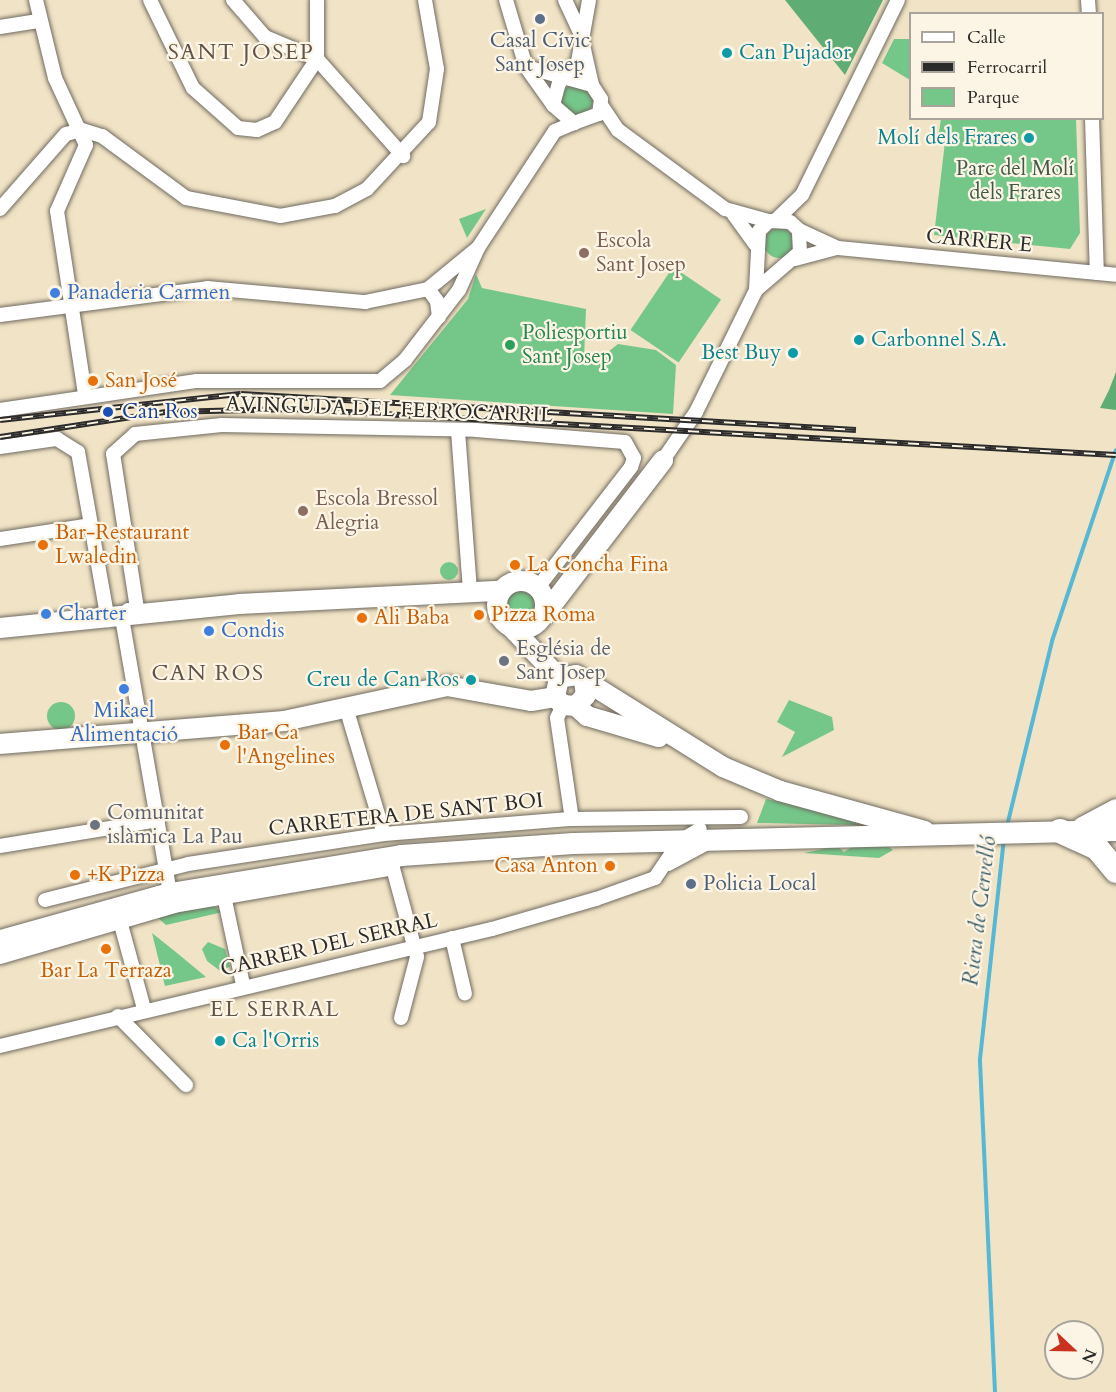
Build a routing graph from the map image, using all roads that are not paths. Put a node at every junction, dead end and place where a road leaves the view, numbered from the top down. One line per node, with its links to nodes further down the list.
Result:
1 (36, 0): 11 (street)
2 (150, 0): 14 (street)
3 (233, 0): 14 (street)
4 (317, 0): 14 (street)
5 (425, 0): 28 (street)
6 (506, 0): 16 (street)
7 (565, 0): 13 (street)
8 (570, 0): 10 (street)
9 (898, 0): 29 (street)
10 (589, 1): 13 (street)
11 (37, 21): 12 (street); 25 (street)
12 (0, 27)
13 (581, 35): 15 (street); 19 (street)
14 (317, 59): 28 (street)
15 (578, 62): 17 (street); 18 (street)
16 (526, 67): 17 (street); 21 (street)
17 (552, 74): 18 (street)
18 (569, 77): 19 (street); 21 (street)
19 (592, 85): 20 (street)
20 (602, 105): 23 (street); 26 (street)
21 (555, 107): 24 (street); 27 (street)
22 (1092, 120): 38 (street)
23 (589, 121): 24 (street); 26 (street)
24 (574, 123): 27 (street)
25 (80, 130): 28 (street); 30 (street); 42 (street)
26 (618, 130): 31 (street)
27 (555, 131): 34 (street)
28 (403, 156)
29 (802, 195): 32 (street); 33 (street)
30 (0, 209)
31 (734, 215): 32 (street, CARRER E); 36 (street)
32 (773, 221): 33 (street, CARRER E); 36 (street)
33 (799, 230): 35 (street, CARRER E); 37 (street)
34 (478, 248): 40 (street); 44 (street, AVINGUDA DEL FERROCARRIL)
35 (838, 248): 37 (street, CARRER E); 38 (street, CARRER E)
36 (757, 249): 37 (street); 41 (street)
37 (790, 262): 41 (street)
38 (1097, 273): 39 (street, CARRER E)
39 (1116, 275)
40 (428, 289): 42 (street); 44 (street)
41 (756, 290): 49 (street)
42 (70, 305): 43 (street); 45 (street)
43 (0, 315)
44 (439, 317): 45 (street, AVINGUDA DEL FERROCARRIL)
45 (85, 395): 46 (street, AVINGUDA DEL FERROCARRIL)
46 (0, 410)
47 (458, 432): 53 (street, AVINGUDA DEL FERROCARRIL); 54 (street); 56 (street, AVINGUDA DEL FERROCARRIL)
48 (0, 447): 50 (street)
49 (663, 460): 52 (street)
50 (91, 525): 51 (street); 56 (street)
51 (0, 539)
52 (576, 574): 53 (street); 57 (street)
53 (538, 583): 55 (street); 57 (street)
54 (470, 590): 55 (street); 56 (street)
55 (500, 591): 58 (street)
56 (125, 614): 59 (street); 63 (street)
57 (542, 619): 58 (street); 60 (street)
58 (511, 627): 60 (street)
59 (0, 628)
60 (573, 678): 61 (street); 61 (street); 65 (street)
61 (565, 703): 62 (street); 65 (street); 68 (street)
62 (347, 711): 63 (street); 76 (street)
63 (143, 734): 64 (street); 69 (street)
64 (0, 744)
65 (690, 749): 72 (street)
66 (1116, 809): 70 (main road)
67 (741, 818): 68 (street, CARRETERA DE SANT BOI)
68 (572, 819): 76 (street, CARRETERA DE SANT BOI)
69 (158, 820): 75 (street); 79 (street)
70 (1059, 830): 71 (main road); 72 (main road); 78 (highway)
71 (1116, 830)
72 (927, 832): 73 (main road)
73 (699, 839): 74 (main road); 76 (main road); 77 (street, CARRER DEL SERRAL); 77 (street, CARRER DEL SERRAL)
74 (658, 842): 76 (main road); 77 (street)
75 (0, 846)
76 (389, 852): 79 (main road); 80 (street, CARRETERA DE SANT BOI); 86 (street)
77 (661, 869): 84 (street, CARRER DEL SERRAL)
78 (1116, 871)
79 (169, 882): 81 (street); 83 (main road); 85 (main road)
80 (224, 896): 82 (street, CARRETERA DE SANT BOI); 88 (street)
81 (45, 900)
82 (120, 921): 87 (street, CARRETERA DE SANT BOI); 90 (street)
83 (0, 929)
84 (452, 938): 86 (street, CARRER DEL SERRAL); 89 (street)
85 (0, 940)
86 (414, 946): 88 (street, CARRER DEL SERRAL); 92 (street)
87 (0, 957)
88 (243, 985): 90 (street, CARRER DEL SERRAL)
89 (465, 994)
90 (144, 1010): 91 (street, CARRER DEL SERRAL)
91 (118, 1016): 93 (street, CARRER DEL SERRAL); 94 (street)
92 (402, 1018)
93 (0, 1046)
94 (186, 1085)

